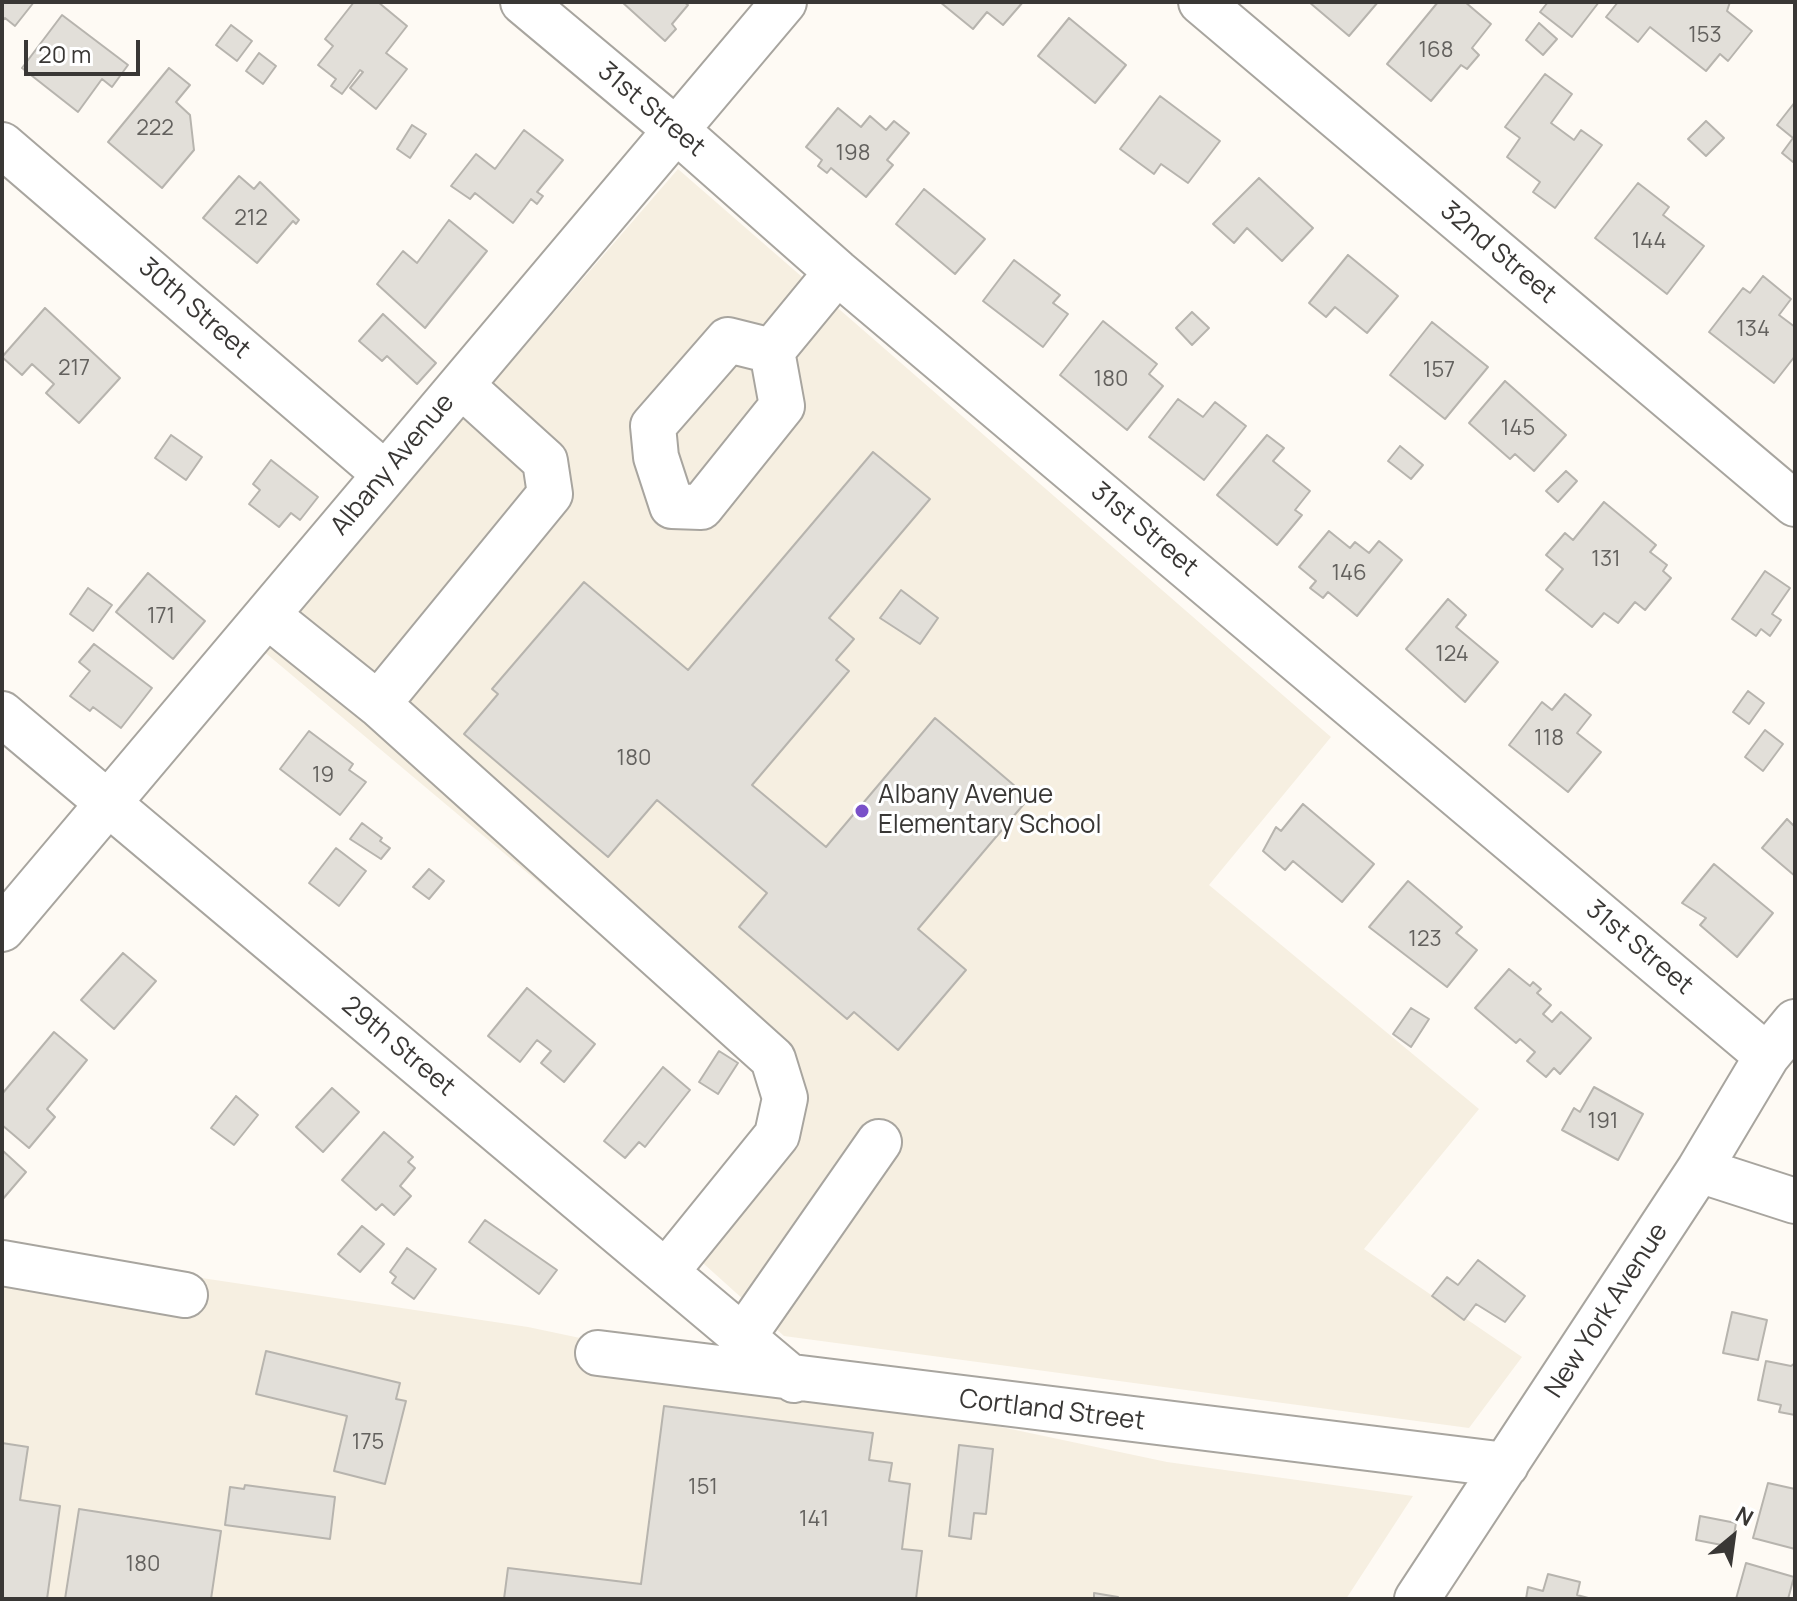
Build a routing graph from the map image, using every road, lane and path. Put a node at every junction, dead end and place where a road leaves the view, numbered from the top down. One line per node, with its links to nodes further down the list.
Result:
1 (523, 2): 4 (street, 31st Street)
2 (784, 2): 4 (street, Albany Avenue)
3 (1201, 2): 10 (street, 32nd Street)
4 (676, 130): 6 (street, 31st Street); 8 (street, Albany Avenue)
5 (2, 145): 9 (street, 30th Street)
6 (837, 272): 7 (street); 17 (street, 31st Street)
7 (772, 351)
8 (461, 385): 9 (street, Albany Avenue); 12 (street)
9 (385, 474): 11 (street, Albany Avenue)
10 (1795, 504)
11 (267, 615): 12 (street); 14 (street, Albany Avenue)
12 (378, 704): 22 (street)
13 (2, 714): 14 (street, 29th Street)
14 (108, 803): 15 (street, Albany Avenue); 22 (street, 29th Street)
15 (2, 929)
16 (1795, 1022): 17 (street, New York Avenue)
17 (1767, 1056): 19 (street, New York Avenue)
18 (879, 1142): 24 (street)
19 (1699, 1170): 20 (street); 27 (street, New York Avenue)
20 (1795, 1201)
21 (2, 1263): 23 (street)
22 (666, 1272): 24 (street, 29th Street)
23 (185, 1295)
24 (743, 1337): 26 (street, 29th Street)
25 (598, 1353): 26 (street, Cortland Street)
26 (794, 1380): 27 (street, Cortland Street)
27 (1506, 1465): 28 (street, New York Avenue)
28 (1455, 1541): 29 (street, New York Avenue); 30 (street)
29 (1417, 1599)
30 (1441, 1599)

